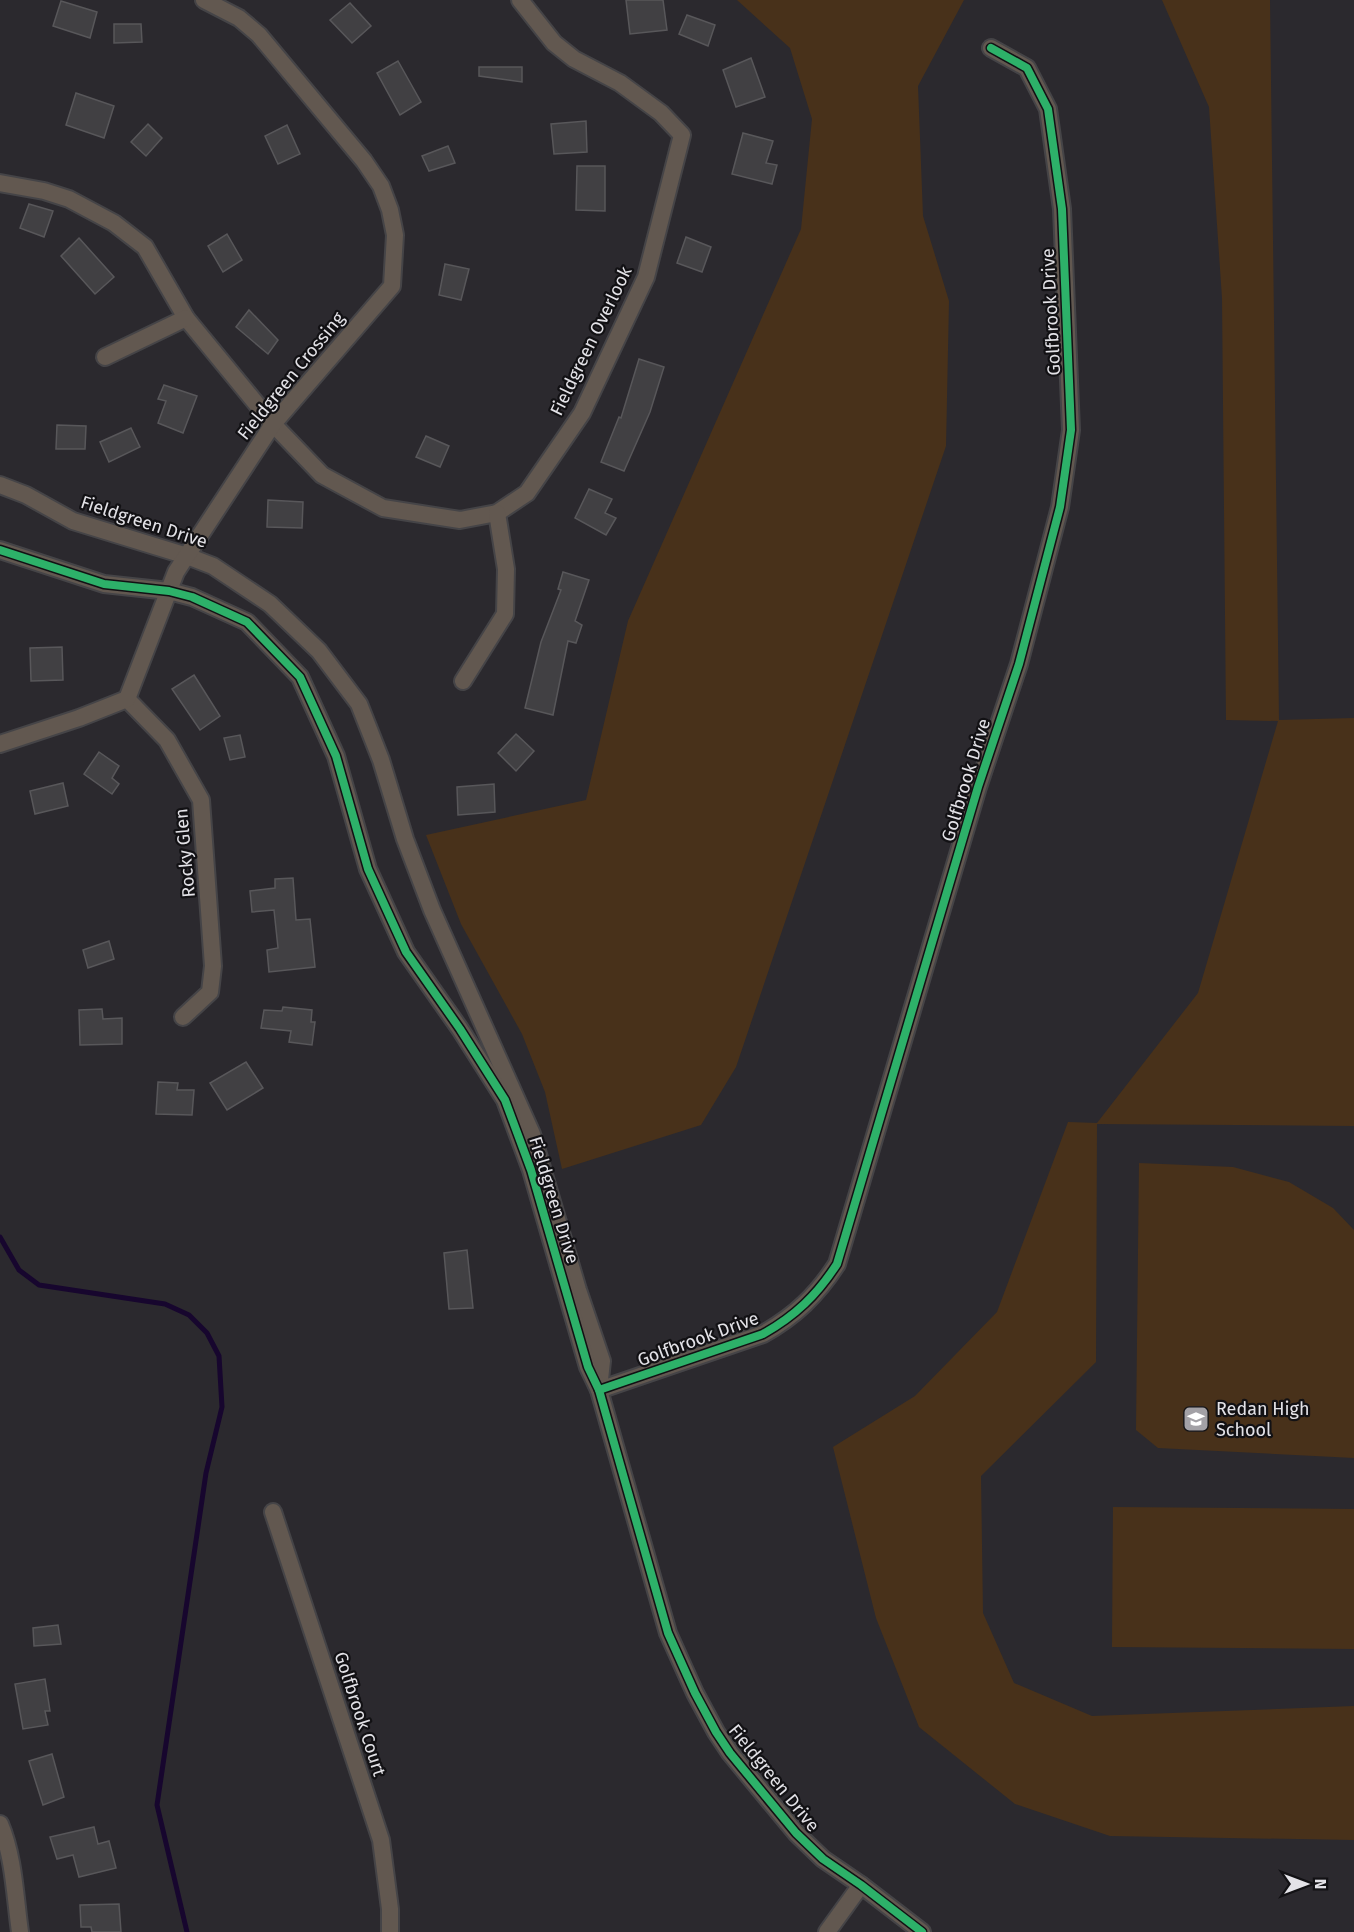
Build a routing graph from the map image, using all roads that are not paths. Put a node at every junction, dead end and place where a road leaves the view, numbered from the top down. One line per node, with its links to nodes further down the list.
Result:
1 (204, 0): 7 (street, Fieldgreen Crossing)
2 (520, 0): 9 (street, Fieldgreen Overlook)
3 (991, 48): 17 (street, Golfbrook Drive)
4 (0, 183): 5 (street, Fieldgreen Overlook)
5 (186, 318): 6 (street); 7 (street, Fieldgreen Overlook)
6 (105, 357)
7 (273, 424): 9 (street, Fieldgreen Overlook); 11 (street, Fieldgreen Crossing)
8 (0, 485): 11 (street, Fieldgreen Drive)
9 (497, 513): 13 (street)
10 (0, 550): 12 (street, Fieldgreen Drive)
11 (187, 556): 12 (street, Fieldgreen Crossing); 17 (street, Fieldgreen Drive)
12 (169, 591): 14 (street, Fieldgreen Crossing); 17 (street, Fieldgreen Drive)
13 (463, 681)
14 (127, 699): 15 (street); 16 (street, Rocky Glen)
15 (0, 744)
16 (183, 1017)
17 (599, 1390): 20 (street, Fieldgreen Drive)
18 (273, 1512): 22 (street, Golfbrook Court)
19 (0, 1824): 21 (street)
20 (861, 1885): 23 (street); 24 (street, Fieldgreen Drive)
21 (20, 1932)
22 (390, 1932)
23 (827, 1932)
24 (922, 1932)

